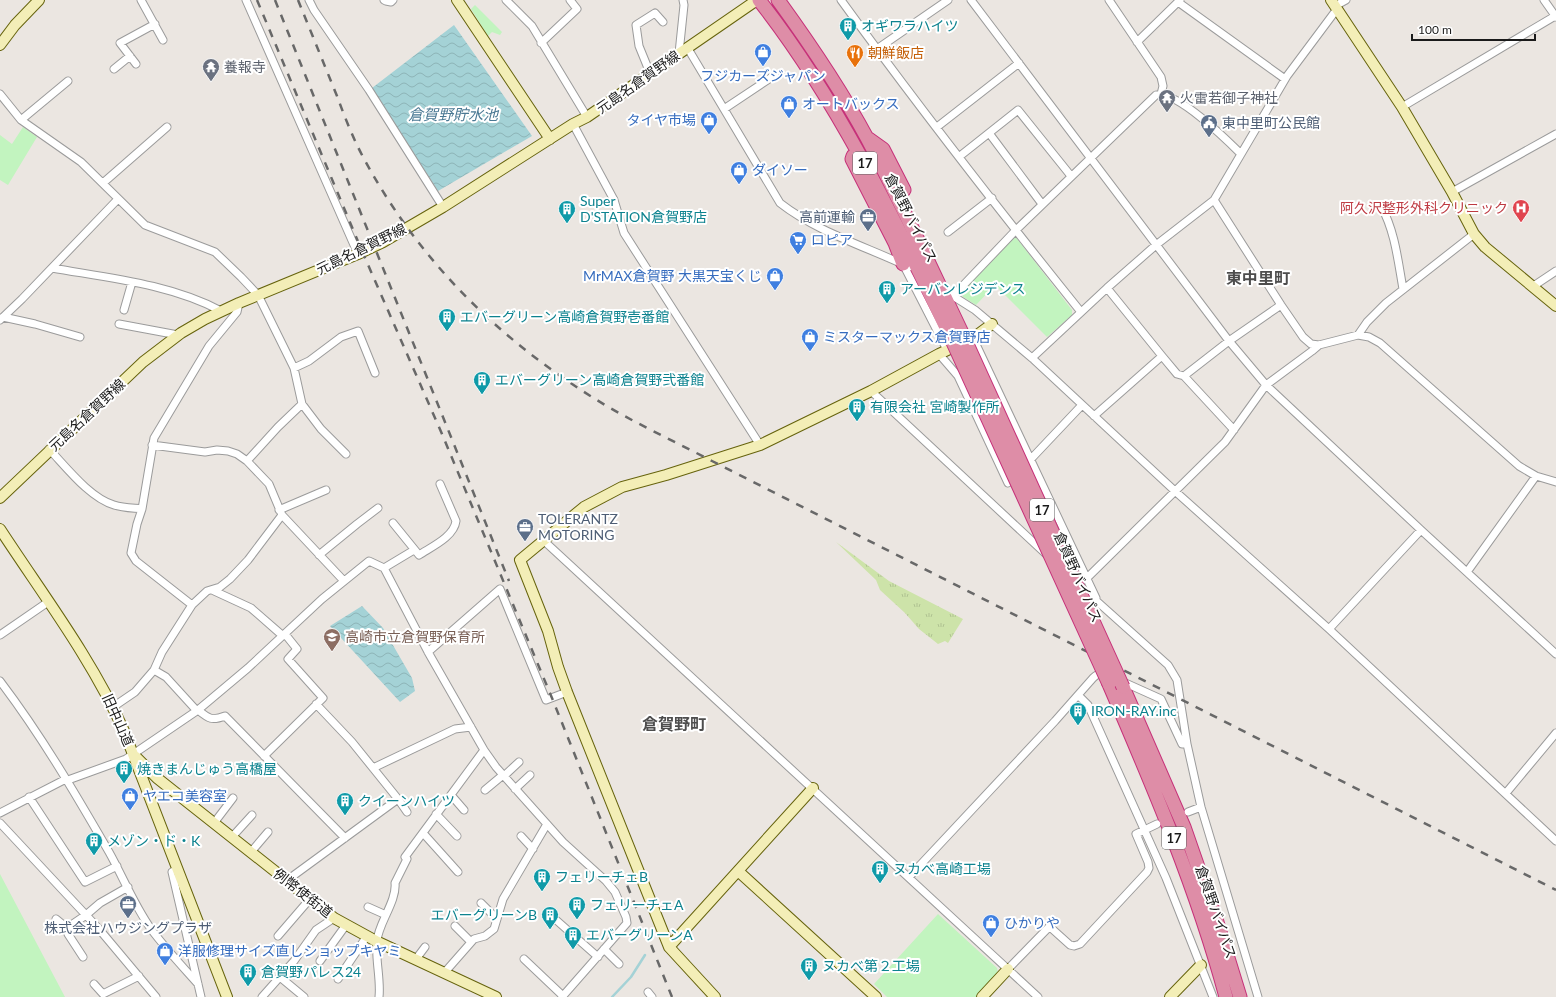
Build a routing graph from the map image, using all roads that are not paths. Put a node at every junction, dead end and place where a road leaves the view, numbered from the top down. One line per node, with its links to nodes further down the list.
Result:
1 (39, 0): 27 (street)
2 (141, 0): 23 (street)
3 (246, 0): 68 (street)
4 (309, 0): 62 (street)
5 (384, 0): 6 (street)
6 (393, 0)
7 (457, 0): 50 (street)
8 (506, 0): 26 (street)
9 (570, 0): 26 (street)
10 (758, 0): 29 (street, 元島名倉賀野線); 51 (highway, 倉賀野バイパス / 17)
11 (778, 0): 49 (highway, 倉賀野バイパス / 17)
12 (841, 0): 28 (street)
13 (948, 0): 28 (street)
14 (971, 0): 31 (street)
15 (1109, 0): 25 (street)
16 (1346, 0): 20 (street)
17 (1544, 0): 21 (street)
18 (1179, 1): 25 (street); 36 (street)
19 (685, 2): 29 (street)
20 (1334, 5): 36 (street); 40 (street)
21 (1556, 17): 40 (street)
22 (663, 22): 34 (street)
23 (155, 24): 24 (street); 30 (street)
24 (163, 40)
25 (1137, 42): 39 (street)
26 (541, 43): 42 (street)
27 (0, 45)
28 (877, 49): 46 (street)
29 (683, 50): 34 (street, 元島名倉賀野線); 41 (street)
30 (130, 56): 32 (street); 33 (street)
31 (1018, 63): 46 (street); 54 (street)
32 (136, 64)
33 (114, 69)
34 (650, 73): 42 (street, 元島名倉賀野線)
35 (775, 75): 41 (street)
36 (1285, 79): 52 (street)
37 (68, 81): 43 (street)
38 (0, 94): 43 (street)
39 (1161, 94): 52 (street); 54 (street)
40 (1402, 107): 57 (street)
41 (724, 109): 69 (street)
42 (587, 117): 44 (street, 元島名倉賀野線)
43 (21, 120): 56 (street)
44 (573, 124): 50 (street, 元島名倉賀野線); 106 (street)
45 (167, 127): 56 (street)
46 (937, 127): 53 (street)
47 (989, 133): 53 (street); 55 (street); 61 (street)
48 (1556, 134): 57 (street)
49 (866, 137): 76 (highway); 89 (highway, 倉賀野バイパス / 17)
50 (550, 139): 62 (street, 元島名倉賀野線)
51 (854, 143): 69 (highway); 89 (highway, 倉賀野バイパス / 17)
52 (1241, 154): 60 (street)
53 (960, 156): 58 (street)
54 (1090, 158): 55 (street); 67 (street)
55 (1071, 176): 61 (street)
56 (103, 184): 59 (street)
57 (1452, 192): 66 (street)
58 (992, 198): 64 (street); 65 (street)
59 (118, 199): 70 (street); 77 (street)
60 (1214, 200): 67 (street); 79 (street)
61 (1042, 204): 64 (street)
62 (443, 206): 68 (street, 元島名倉賀野線)
63 (1381, 206): 75 (street)
64 (1016, 230): 76 (street); 83 (street)
65 (948, 232)
66 (1474, 234): 73 (street); 75 (street)
67 (1156, 245): 74 (street); 91 (street)
68 (358, 254): 77 (street, 元島名倉賀野線)
69 (906, 265): 93 (street)
70 (52, 268): 72 (street); 84 (street)
71 (1556, 271): 73 (street)
72 (132, 282): 81 (street); 82 (street)
73 (1532, 287): 80 (street)
74 (1107, 288): 83 (street); 94 (street)
75 (1403, 289): 88 (street)
76 (950, 295): 86 (street)
77 (258, 296): 78 (street, 元島名倉賀野線); 96 (street)
78 (239, 303): 82 (street, 元島名倉賀野線); 105 (street)
79 (1281, 305): 91 (street); 92 (street)
80 (1556, 306)
81 (124, 310)
82 (221, 311): 87 (street, 元島名倉賀野線)
83 (1081, 312): 95 (street)
84 (2, 318): 90 (street)
85 (119, 324): 87 (street)
86 (992, 324): 89 (street); 95 (street)
87 (178, 335): 107 (street, 元島名倉賀野線)
88 (1358, 335): 92 (street); 111 (street)
89 (962, 336): 93 (street); 109 (street); 243 (highway, 倉賀野バイパス / 17, bridge); 244 (highway, 倉賀野バイパス / 17, bridge)
90 (80, 337)
91 (1229, 341): 98 (street); 99 (street)
92 (1319, 345): 99 (street)
93 (943, 352): 100 (street); 113 (street)
94 (1162, 356): 98 (street); 103 (street)
95 (1032, 358): 102 (street)
96 (294, 368): 97 (street); 101 (street)
97 (375, 373)
98 (1184, 376): 104 (street)
99 (1266, 385): 104 (street); 123 (street)
100 (872, 392): 106 (street); 133 (street)
101 (302, 404): 108 (street); 110 (street)
102 (1082, 405): 103 (street); 109 (street)
103 (1094, 416): 116 (street)
104 (1234, 430): 116 (street)
105 (152, 445): 110 (street); 119 (street)
106 (760, 445): 124 (street)
107 (49, 450): 117 (street, 元島名倉賀野線); 119 (street)
108 (346, 454)
109 (1030, 460): 129 (street)
110 (247, 461): 120 (street)
111 (1536, 476): 112 (street); 128 (street)
112 (1556, 482)
113 (1008, 483)
114 (440, 484): 125 (street)
115 (326, 490): 120 (street)
116 (1176, 492): 129 (street); 135 (street)
117 (0, 498)
118 (378, 508): 126 (street)
119 (142, 509): 134 (street)
120 (280, 513): 126 (street); 131 (street)
121 (393, 523): 125 (street)
122 (0, 529): 132 (street, 旧中山道)
123 (1421, 530): 128 (street); 135 (street)
124 (543, 540): 142 (street); 159 (street)
125 (414, 550): 127 (street)
126 (319, 556): 130 (street)
127 (384, 568): 130 (street); 138 (street)
128 (1467, 572): 139 (street)
129 (1087, 578): 133 (street)
130 (344, 581): 137 (street)
131 (212, 590): 134 (street); 137 (street)
132 (48, 602): 136 (street); 145 (street, 旧中山道)
133 (1097, 602): 149 (street)
134 (192, 605): 140 (street)
135 (1329, 628): 163 (street)
136 (0, 635)
137 (284, 635): 144 (street); 146 (street)
138 (428, 652): 142 (street); 147 (street)
139 (1556, 654)
140 (154, 670): 145 (street); 146 (street)
141 (0, 681): 158 (street)
142 (567, 692): 213 (street)
143 (1078, 695): 149 (street); 179 (street); 193 (street)
144 (316, 704): 152 (street); 154 (street)
145 (113, 706): 151 (street, 旧中山道)
146 (198, 711): 151 (street); 152 (street)
147 (471, 727): 150 (street); 154 (street)
148 (1556, 733): 163 (street)
149 (1187, 744): 168 (street)
150 (484, 750): 155 (street); 164 (street)
151 (133, 754): 157 (street, 例幣使街道); 158 (street); 160 (street, 旧中山道)
152 (264, 756): 185 (street)
153 (519, 762): 155 (street)
154 (373, 768): 167 (street)
155 (503, 775): 161 (street); 162 (street)
156 (530, 775): 161 (street)
157 (157, 778): 160 (street); 176 (street, 例幣使街道)
158 (67, 779): 165 (street); 189 (street)
159 (812, 788): 191 (street); 193 (street)
160 (146, 789): 190 (street, 旧中山道)
161 (515, 789): 177 (street)
162 (485, 790)
163 (1506, 794): 186 (street)
164 (451, 795): 169 (street); 173 (street)
165 (29, 797): 172 (street); 189 (street)
166 (233, 798): 176 (street)
167 (398, 799): 170 (street); 185 (street)
168 (1201, 807): 171 (street); 245 (street)
169 (464, 810)
170 (407, 812)
171 (1188, 812)
172 (0, 813)
173 (436, 814): 181 (street); 182 (street)
174 (252, 815): 184 (street)
175 (0, 823): 200 (street)
176 (214, 823): 184 (street, 例幣使街道)
177 (547, 824): 187 (street); 214 (street)
178 (1157, 824): 179 (street)
179 (1145, 830): 221 (street); 222 (street)
180 (268, 832): 188 (street)
181 (423, 834): 192 (street); 199 (street)
182 (456, 836)
183 (520, 836): 187 (street)
184 (232, 837): 188 (street, 例幣使街道)
185 (345, 838): 194 (street)
186 (1556, 841)
187 (533, 849): 202 (street)
188 (250, 852): 194 (street, 例幣使街道)
189 (117, 866): 195 (street)
190 (178, 869): 228 (street); 233 (street, 旧中山道)
191 (738, 871): 213 (street); 238 (street)
192 (458, 872)
193 (909, 877): 222 (street)
194 (286, 881): 196 (street, 例幣使街道)
195 (128, 887): 200 (street); 228 (street)
196 (309, 900): 201 (street, 例幣使街道); 208 (street)
197 (480, 903): 202 (street)
198 (368, 907): 199 (street)
199 (386, 915): 210 (street)
200 (86, 916): 207 (street); 224 (street)
201 (334, 918): 205 (street, 例幣使街道); 225 (street)
202 (497, 919): 211 (street)
203 (555, 919): 216 (street)
204 (56, 920): 207 (street)
205 (346, 925): 209 (street, 例幣使街道); 219 (street)
206 (455, 926): 211 (street)
207 (67, 928): 215 (street)
208 (278, 936)
209 (367, 936): 210 (street, 例幣使街道); 226 (street)
210 (376, 941): 217 (street, 例幣使街道); 235 (street)
211 (471, 942): 223 (street)
212 (425, 947): 217 (street)
213 (669, 947): 237 (street)
214 (604, 950): 216 (street); 220 (street)
215 (83, 957)
216 (598, 957): 230 (street)
217 (416, 959): 223 (street, 例幣使街道)
218 (524, 959): 230 (street)
219 (320, 961)
220 (619, 964)
221 (1201, 965): 241 (street); 242 (street)
222 (1008, 969): 239 (street); 240 (street)
223 (444, 972): 236 (street, 例幣使街道)
224 (139, 976): 227 (street); 231 (street)
225 (280, 976): 229 (street); 234 (street)
226 (338, 979)
227 (94, 984)
228 (198, 984): 232 (street)
229 (266, 995)
230 (563, 996)
231 (156, 997)
232 (201, 997)
233 (227, 997)
234 (304, 997)
235 (379, 997)
236 (496, 997)
237 (715, 997)
238 (876, 997)
239 (982, 997)
240 (1038, 997)
241 (1170, 997)
242 (1213, 997)
243 (1226, 997)
244 (1240, 997)
245 (1258, 997)

